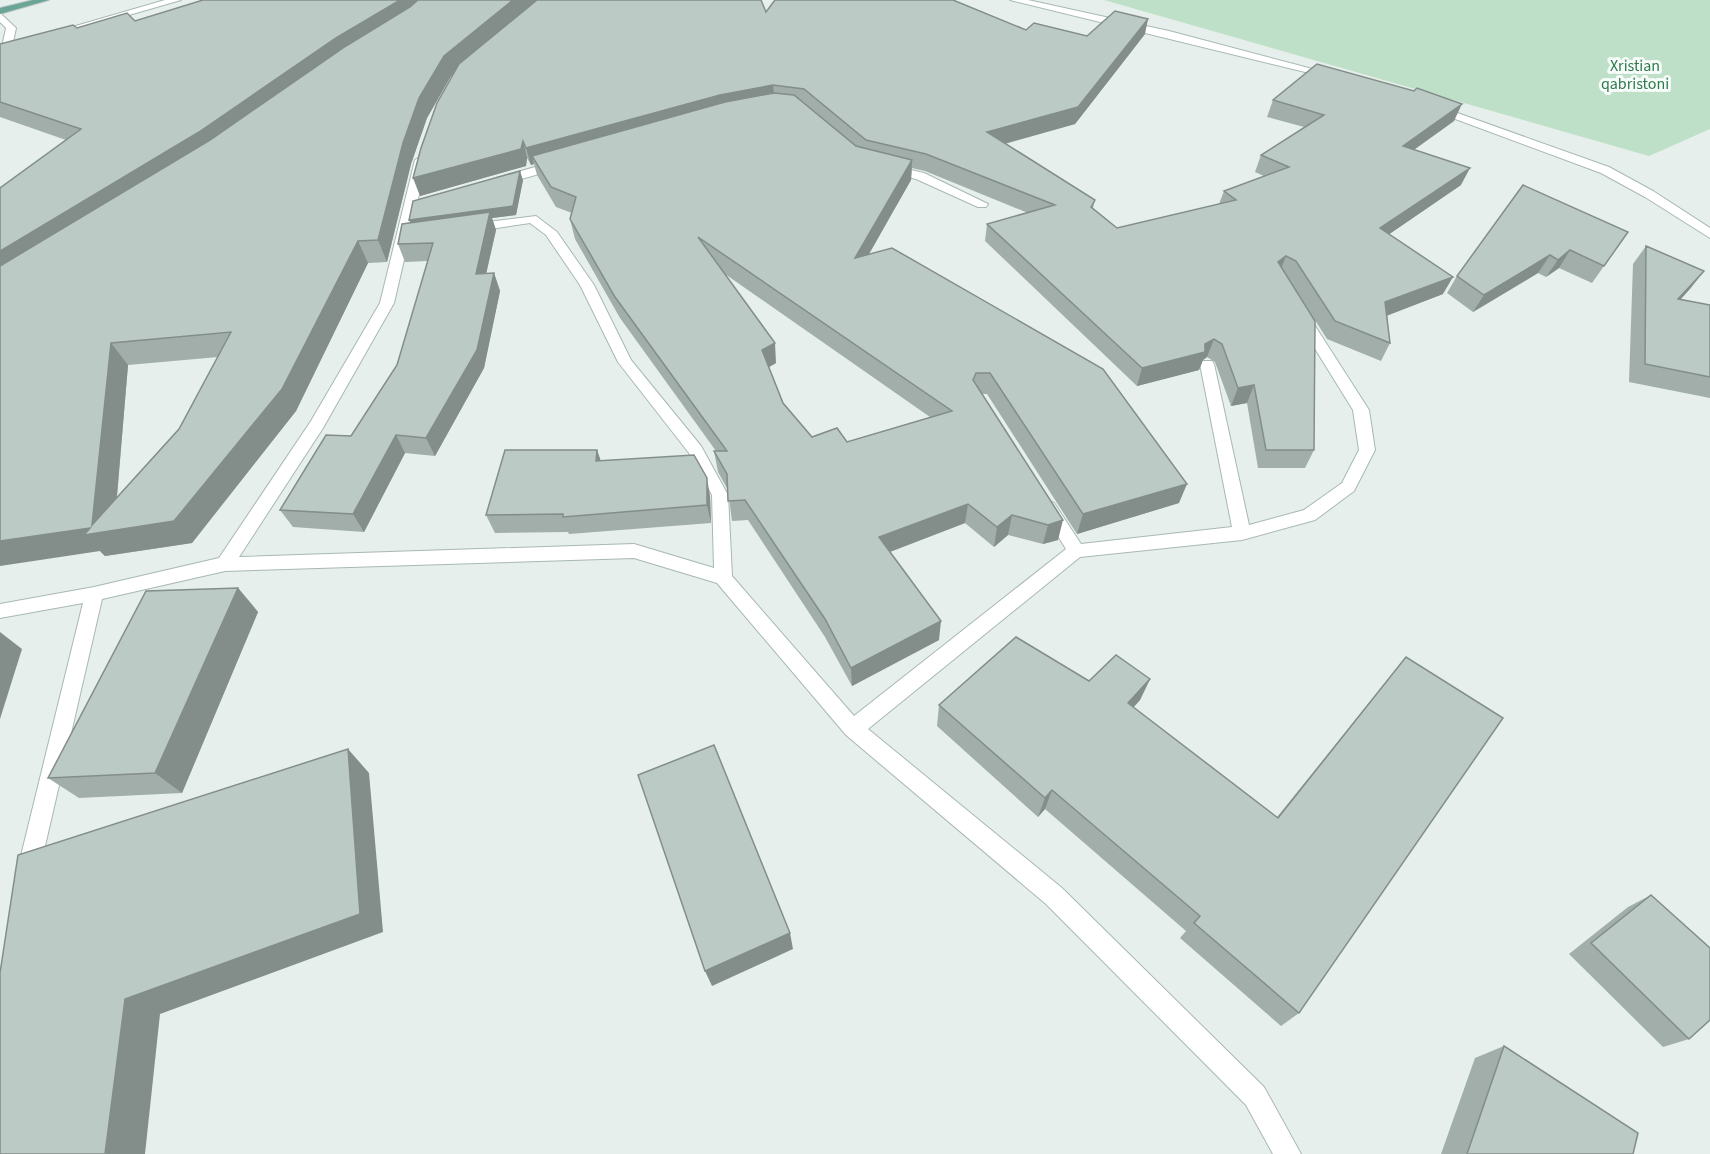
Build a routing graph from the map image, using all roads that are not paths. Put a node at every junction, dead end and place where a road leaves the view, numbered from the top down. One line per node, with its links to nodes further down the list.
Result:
1 (44, 0): 4 (main road)
2 (176, 0): 6 (street)
3 (1016, 0): 9 (street)
4 (0, 11)
5 (0, 16): 8 (street)
6 (41, 38)
7 (18, 44): 8 (street)
8 (3, 48)
9 (1344, 80)
10 (1420, 103): 17 (street)
11 (426, 147): 23 (street)
12 (570, 161): 14 (street)
13 (880, 166): 15 (street)
14 (491, 183)
15 (982, 204)
16 (462, 229): 24 (street)
17 (1710, 234)
18 (1296, 307): 21 (street)
19 (1207, 364): 21 (street)
20 (1037, 490): 22 (street)
21 (1242, 533): 22 (street)
22 (1076, 551): 27 (street)
23 (225, 564): 24 (street); 25 (street)
24 (723, 578): 27 (street)
25 (94, 594): 26 (street); 28 (street)
26 (0, 611)
27 (853, 729): 29 (street)
28 (24, 888)
29 (1288, 1154)

